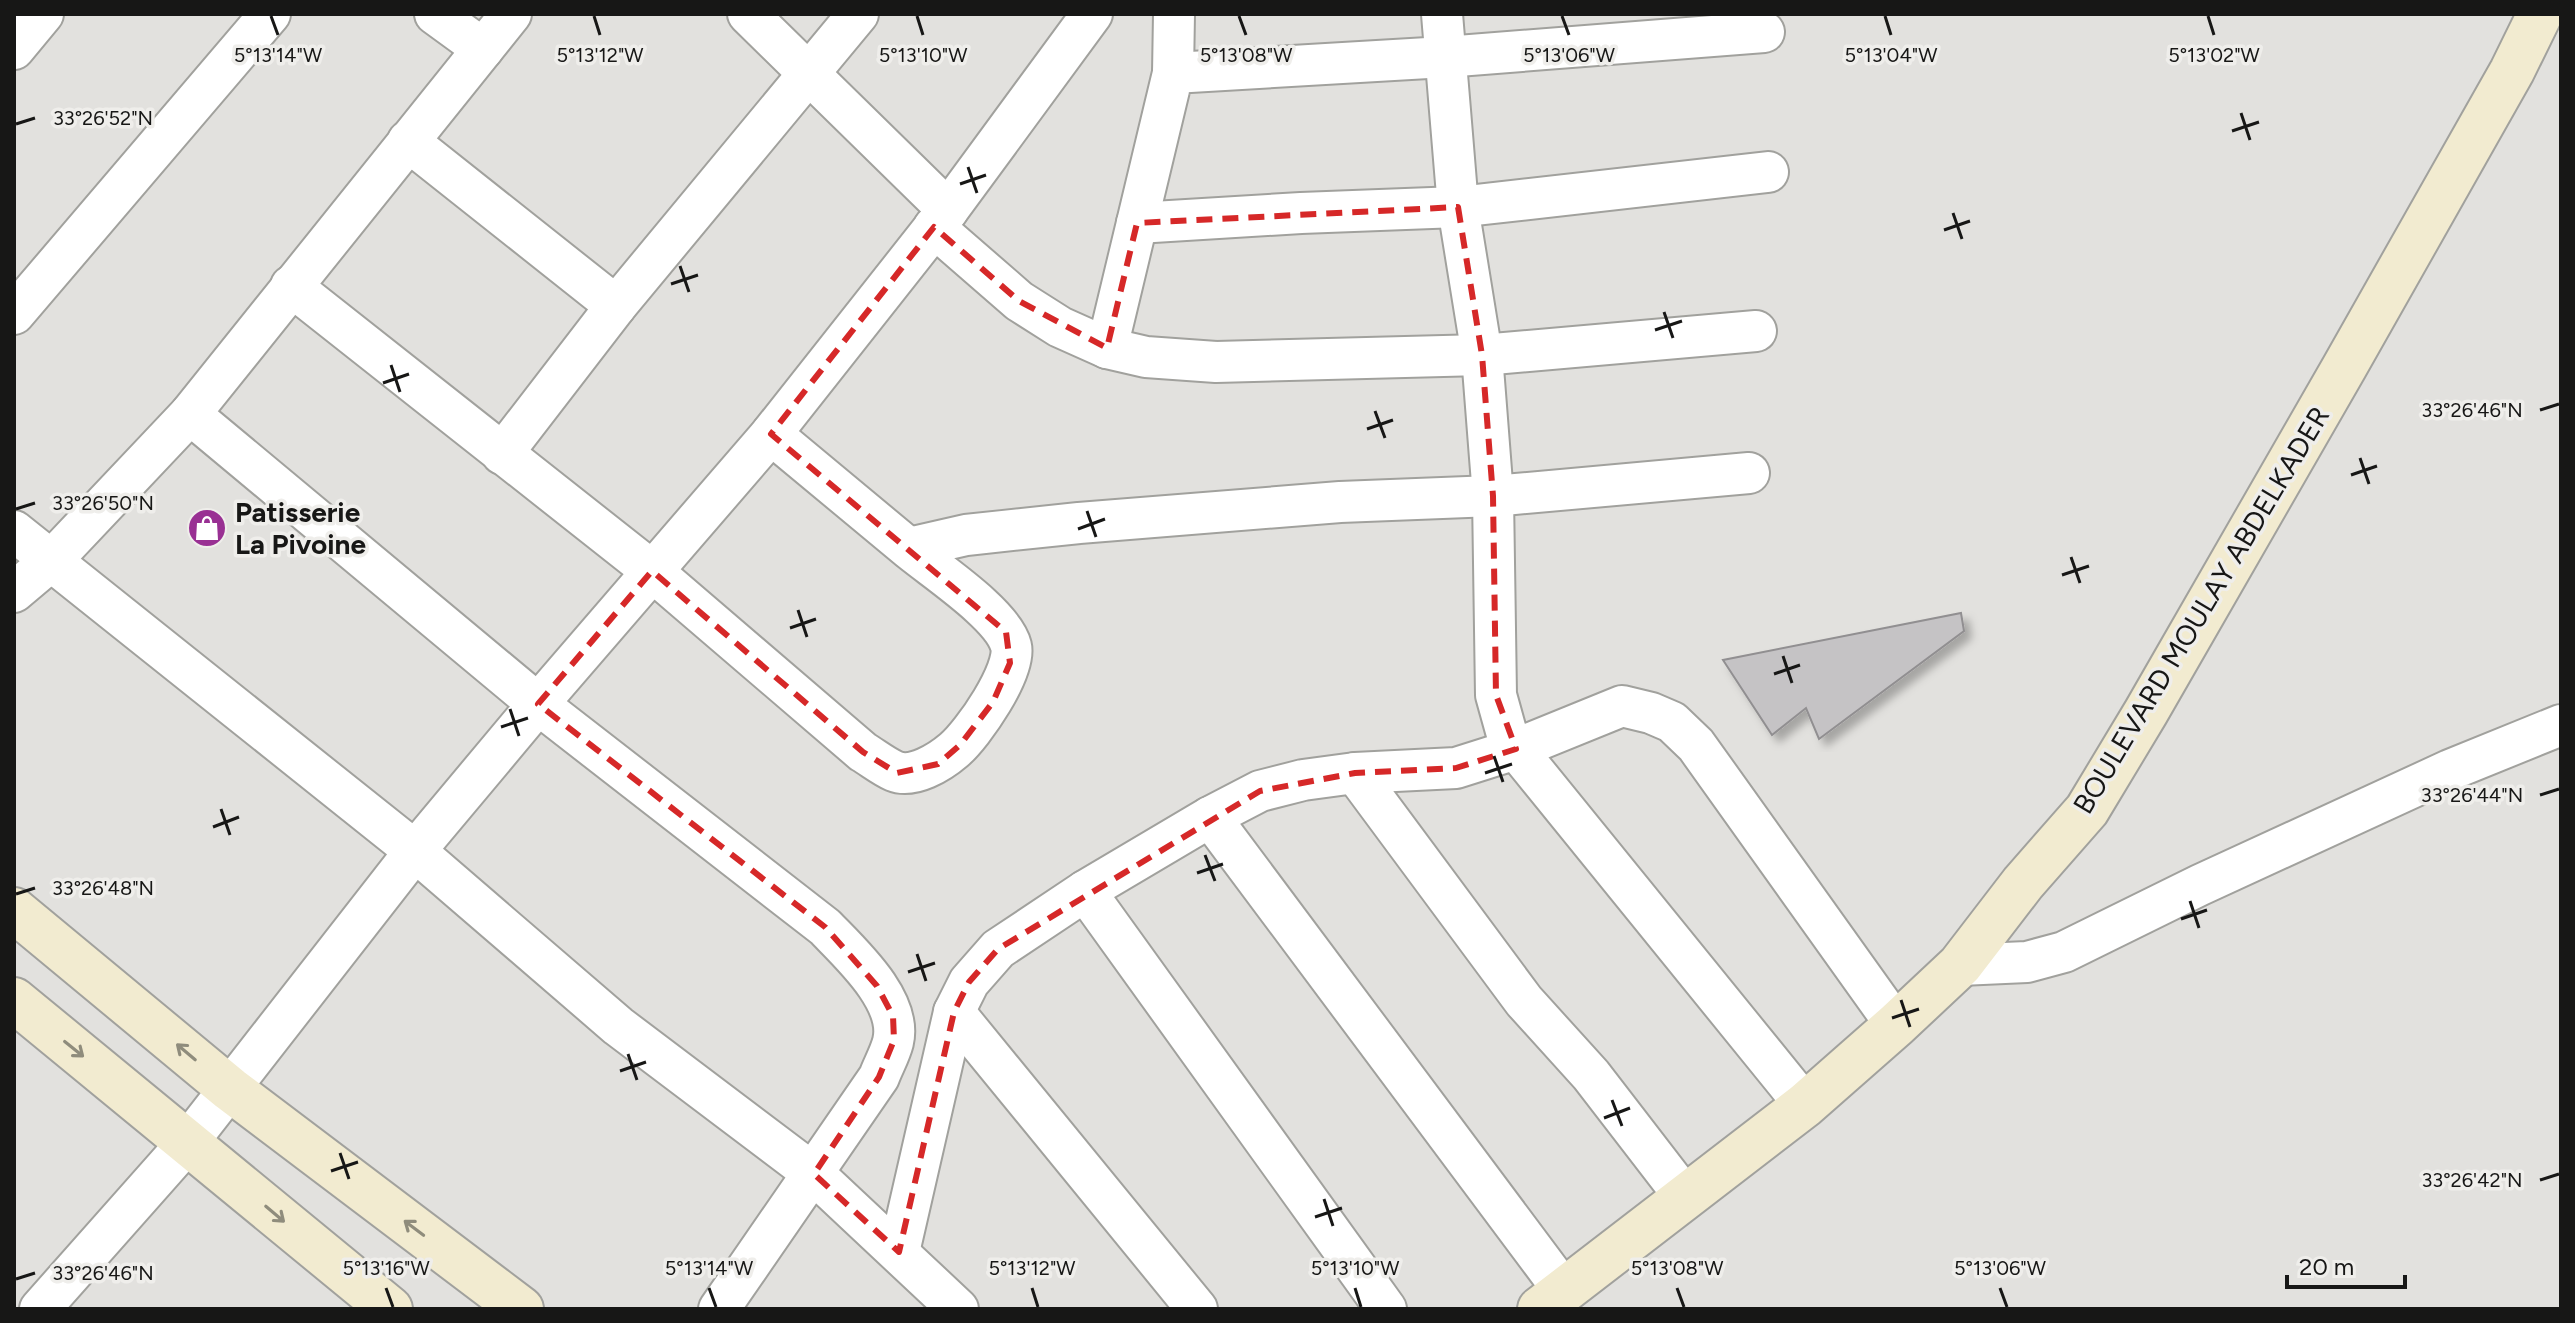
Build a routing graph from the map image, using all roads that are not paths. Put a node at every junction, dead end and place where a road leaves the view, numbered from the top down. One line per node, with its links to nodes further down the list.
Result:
1 (43, 14): 12 (street)
2 (270, 14): 24 (street)
3 (435, 14): 13 (street)
4 (511, 14): 13 (street)
5 (748, 14): 15 (street)
6 (858, 14): 15 (street)
7 (1092, 14): 20 (street)
8 (1174, 14): 16 (street)
9 (1442, 14): 14 (street)
10 (2540, 14): 46 (street, BOULEVARD MOULAY ABDELKADER)
11 (1764, 32): 14 (street)
12 (14, 49)
13 (483, 49): 17 (street)
14 (1445, 57): 16 (street); 19 (street)
15 (809, 72): 20 (street); 23 (street)
16 (1173, 73): 21 (street)
17 (408, 141): 22 (street); 23 (street)
18 (1768, 172): 19 (street)
19 (1458, 207): 21 (street); 27 (street)
20 (941, 219): 26 (street); 29 (street)
21 (1137, 223): 26 (street)
22 (291, 286): 28 (street); 30 (street)
23 (616, 306): 30 (street)
24 (14, 314)
25 (1756, 331): 27 (street)
26 (1107, 348): 27 (street)
27 (1482, 355): 32 (street)
28 (190, 414): 35 (street); 38 (street)
29 (771, 434): 34 (street); 36 (street)
30 (502, 454): 36 (street)
31 (1749, 473): 32 (street)
32 (1493, 496): 34 (street); 39 (street)
33 (14, 531): 35 (street)
34 (909, 548): 36 (street)
35 (52, 560): 37 (street); 43 (street)
36 (652, 571): 38 (street)
37 (14, 592)
38 (538, 704): 43 (street); 53 (street)
39 (1506, 725): 41 (street); 49 (street); 51 (street)
40 (2561, 725): 46 (street)
41 (1355, 773): 42 (street); 54 (street)
42 (1210, 817): 44 (street); 56 (street)
43 (415, 851): 50 (street); 53 (street)
44 (1085, 891): 48 (street); 63 (street)
45 (14, 910): 50 (street, one-way to 45)
46 (1960, 965): 49 (street, BOULEVARD MOULAY ABDELKADER)
47 (14, 1000): 52 (street, one-way to 52)
48 (954, 1012): 55 (street); 62 (street)
49 (1896, 1025): 51 (street, BOULEVARD MOULAY ABDELKADER)
50 (230, 1089): 52 (street); 59 (street, one-way to 50)
51 (1805, 1105): 54 (street, BOULEVARD MOULAY ABDELKADER)
52 (188, 1142): 57 (street); 58 (street, one-way to 58)
53 (814, 1174): 55 (street); 60 (street)
54 (1685, 1197): 56 (street, BOULEVARD MOULAY ABDELKADER)
55 (899, 1252): 61 (street)
56 (1552, 1300)
57 (40, 1309)
58 (390, 1309)
59 (521, 1309)
60 (719, 1309)
61 (958, 1309)
62 (1197, 1309)
63 (1386, 1309)

